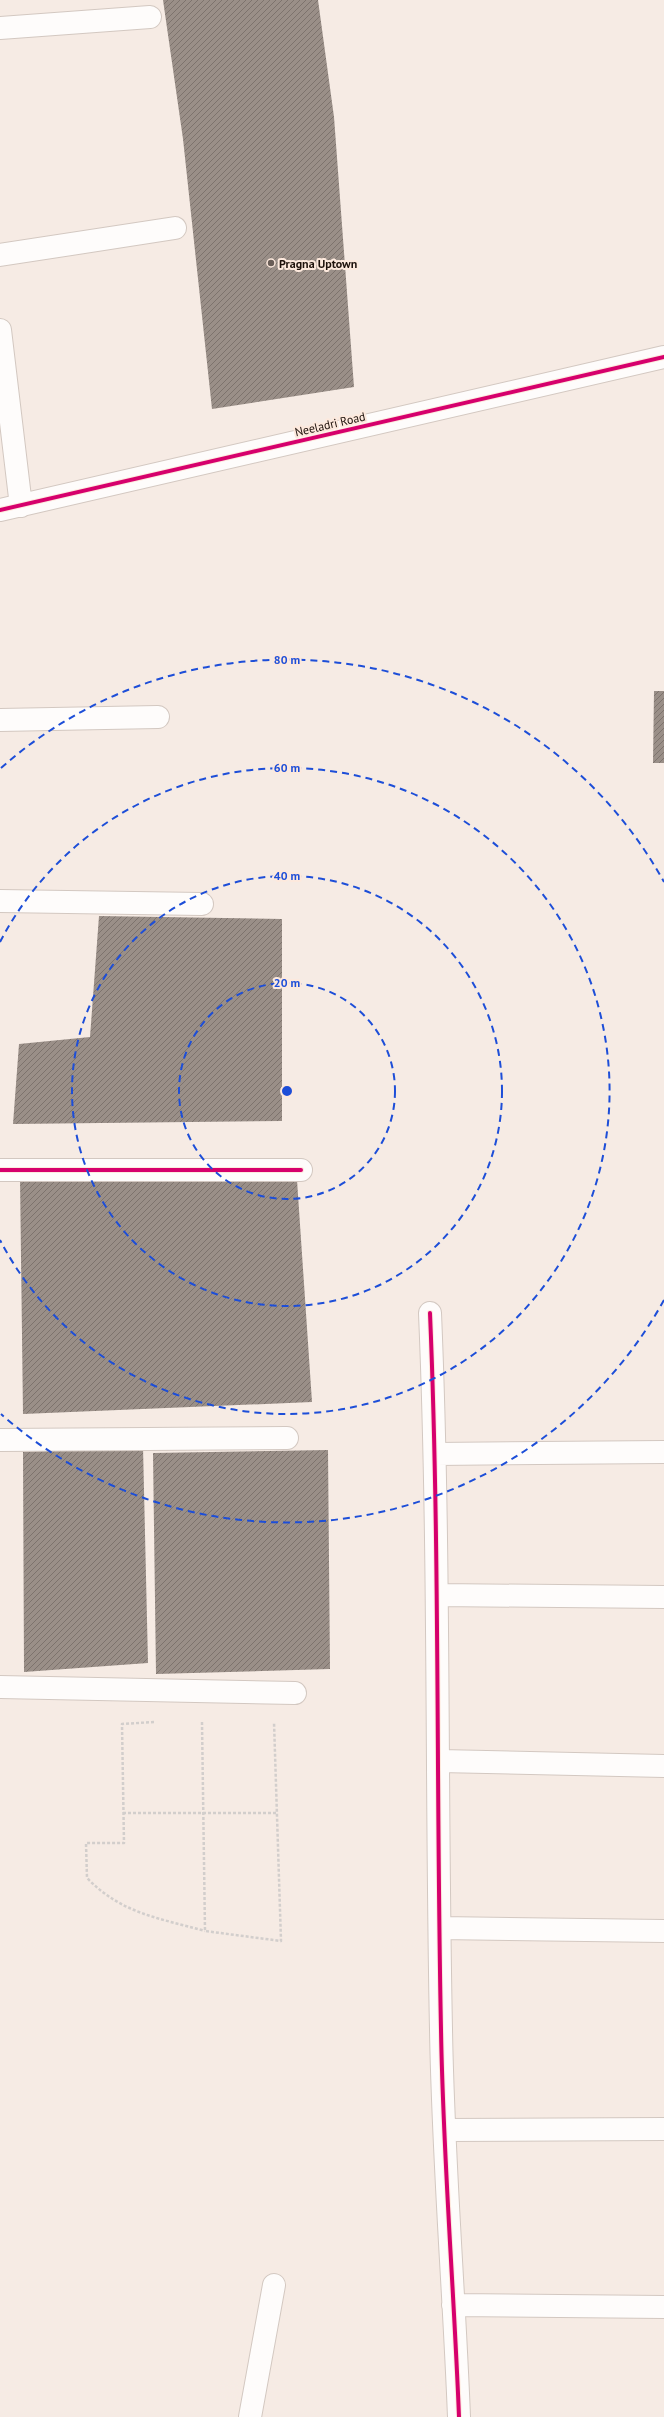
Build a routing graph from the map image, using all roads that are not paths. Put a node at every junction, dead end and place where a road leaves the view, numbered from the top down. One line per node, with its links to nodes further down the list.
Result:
1 (150, 17): 2 (street)
2 (0, 28)
3 (175, 228): 4 (street)
4 (0, 255)
5 (0, 330): 7 (street)
6 (664, 357): 7 (street, Neeladri Road)
7 (21, 506): 8 (street, Neeladri Road)
8 (0, 510)
9 (158, 717): 10 (street)
10 (0, 720)
11 (0, 901): 12 (street)
12 (202, 904)
13 (0, 1170): 14 (street)
14 (301, 1170)
15 (430, 1313): 19 (street)
16 (287, 1438): 17 (street)
17 (0, 1440)
18 (664, 1452): 19 (street)
19 (436, 1454): 20 (street)
20 (438, 1595): 21 (street); 24 (street)
21 (664, 1597)
22 (0, 1687): 23 (street)
23 (295, 1693)
24 (440, 1761): 25 (street); 26 (street)
25 (664, 1766)
26 (440, 1928): 27 (street); 29 (street)
27 (664, 1931)
28 (664, 2129): 29 (street)
29 (445, 2130): 31 (street)
30 (274, 2285): 33 (street)
31 (453, 2305): 32 (street); 34 (street)
32 (664, 2308)
33 (250, 2417)
34 (459, 2417)

